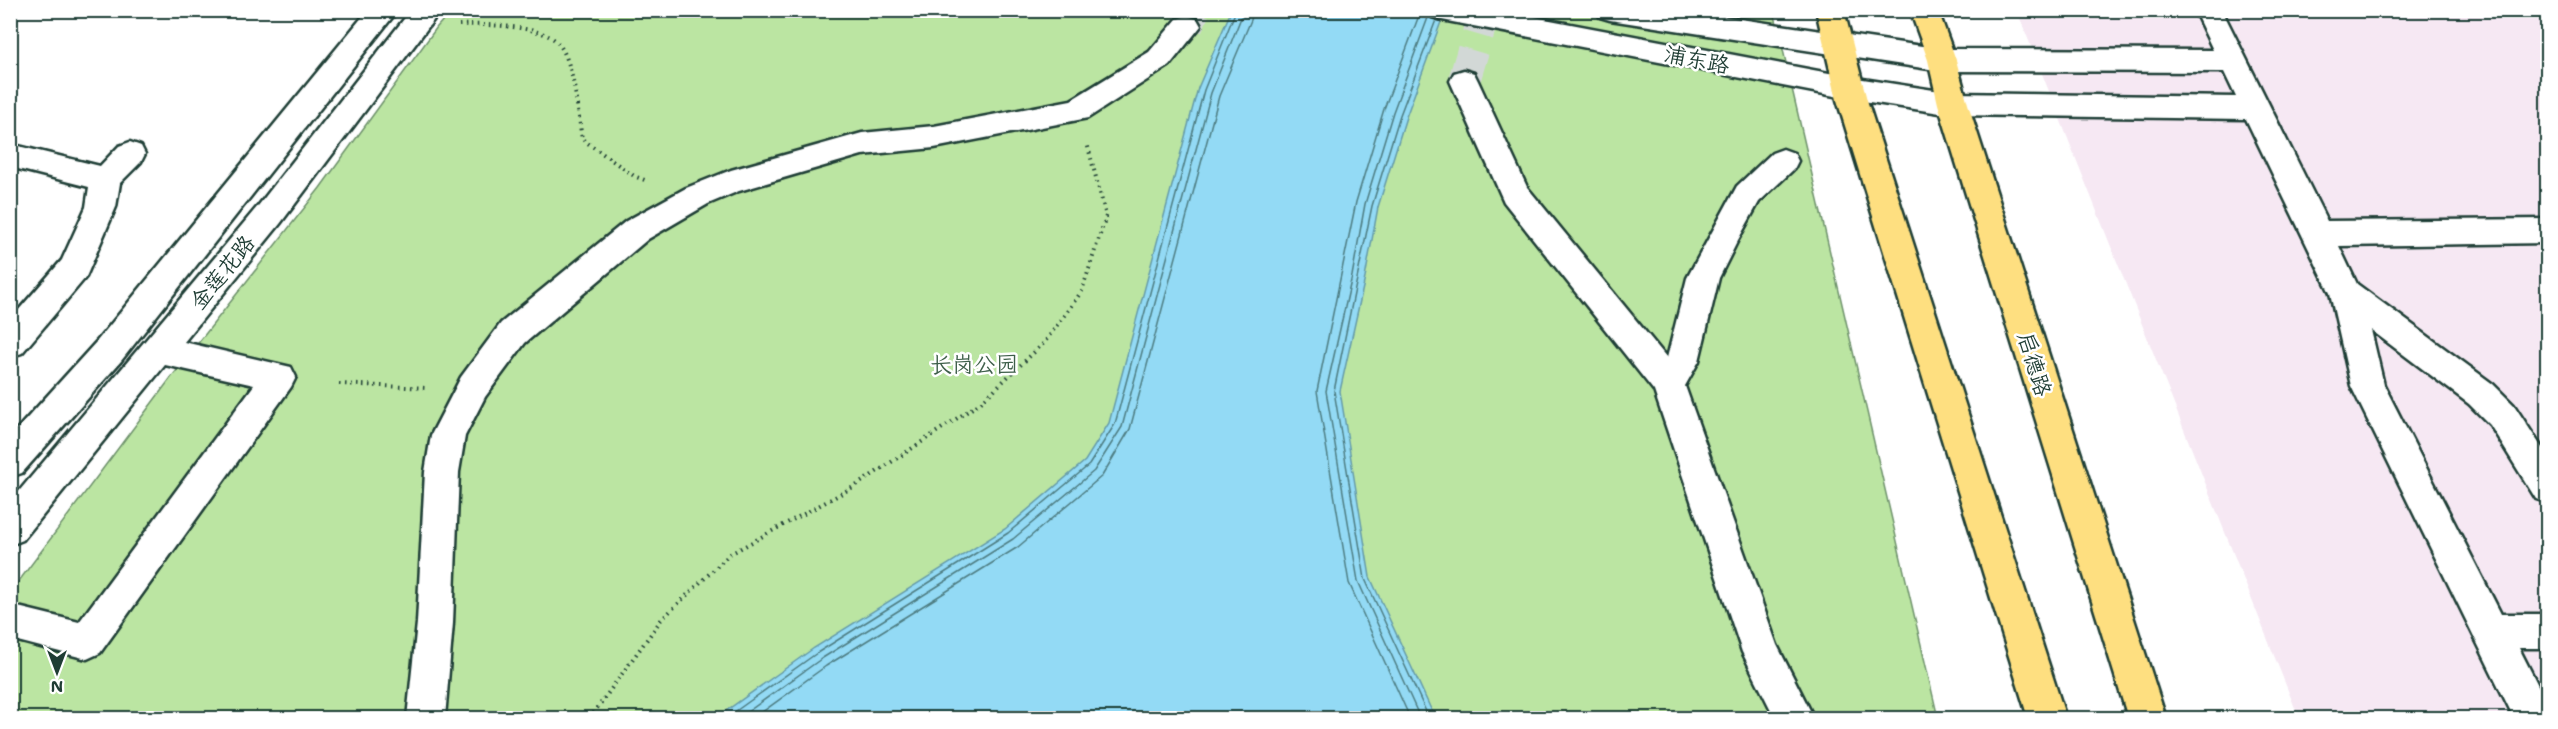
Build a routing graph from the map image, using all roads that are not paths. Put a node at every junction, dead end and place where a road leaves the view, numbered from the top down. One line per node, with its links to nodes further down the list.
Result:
1 (384, 10): 26 (street, 金莲花路)
2 (427, 10): 24 (street, 金莲花路)
3 (1442, 10): 13 (street, 浦东路)
4 (1610, 10): 9 (street, 浦东路)
5 (1830, 10): 9 (main road)
6 (1924, 10): 10 (main road, 启德路)
7 (2208, 10): 11 (street)
8 (1187, 26): 32 (street)
9 (1839, 45): 10 (street, 浦东路); 13 (main road)
10 (1942, 60): 11 (street, 浦东路); 14 (main road, 启德路)
11 (2232, 61): 15 (street)
12 (1464, 81): 25 (street)
13 (1850, 88): 14 (street, 浦东路); 34 (main road)
14 (1953, 104): 15 (street, 浦东路); 35 (main road, 启德路)
15 (2255, 108): 21 (street)
16 (130, 154): 19 (street)
17 (10, 155): 19 (street)
18 (1783, 161): 25 (street)
19 (106, 179): 23 (street)
20 (2547, 231): 21 (street)
21 (2316, 234): 22 (street)
22 (2346, 293): 27 (street); 30 (street)
23 (10, 343)
24 (158, 350): 28 (street, 金莲花路); 29 (street)
25 (1668, 384): 33 (street)
26 (17, 447)
27 (2547, 488)
28 (10, 529)
29 (10, 622)
30 (2490, 631): 31 (street); 36 (street)
31 (2547, 631)
32 (426, 718)
33 (1796, 718)
34 (2047, 718)
35 (2147, 718)
36 (2534, 718)

